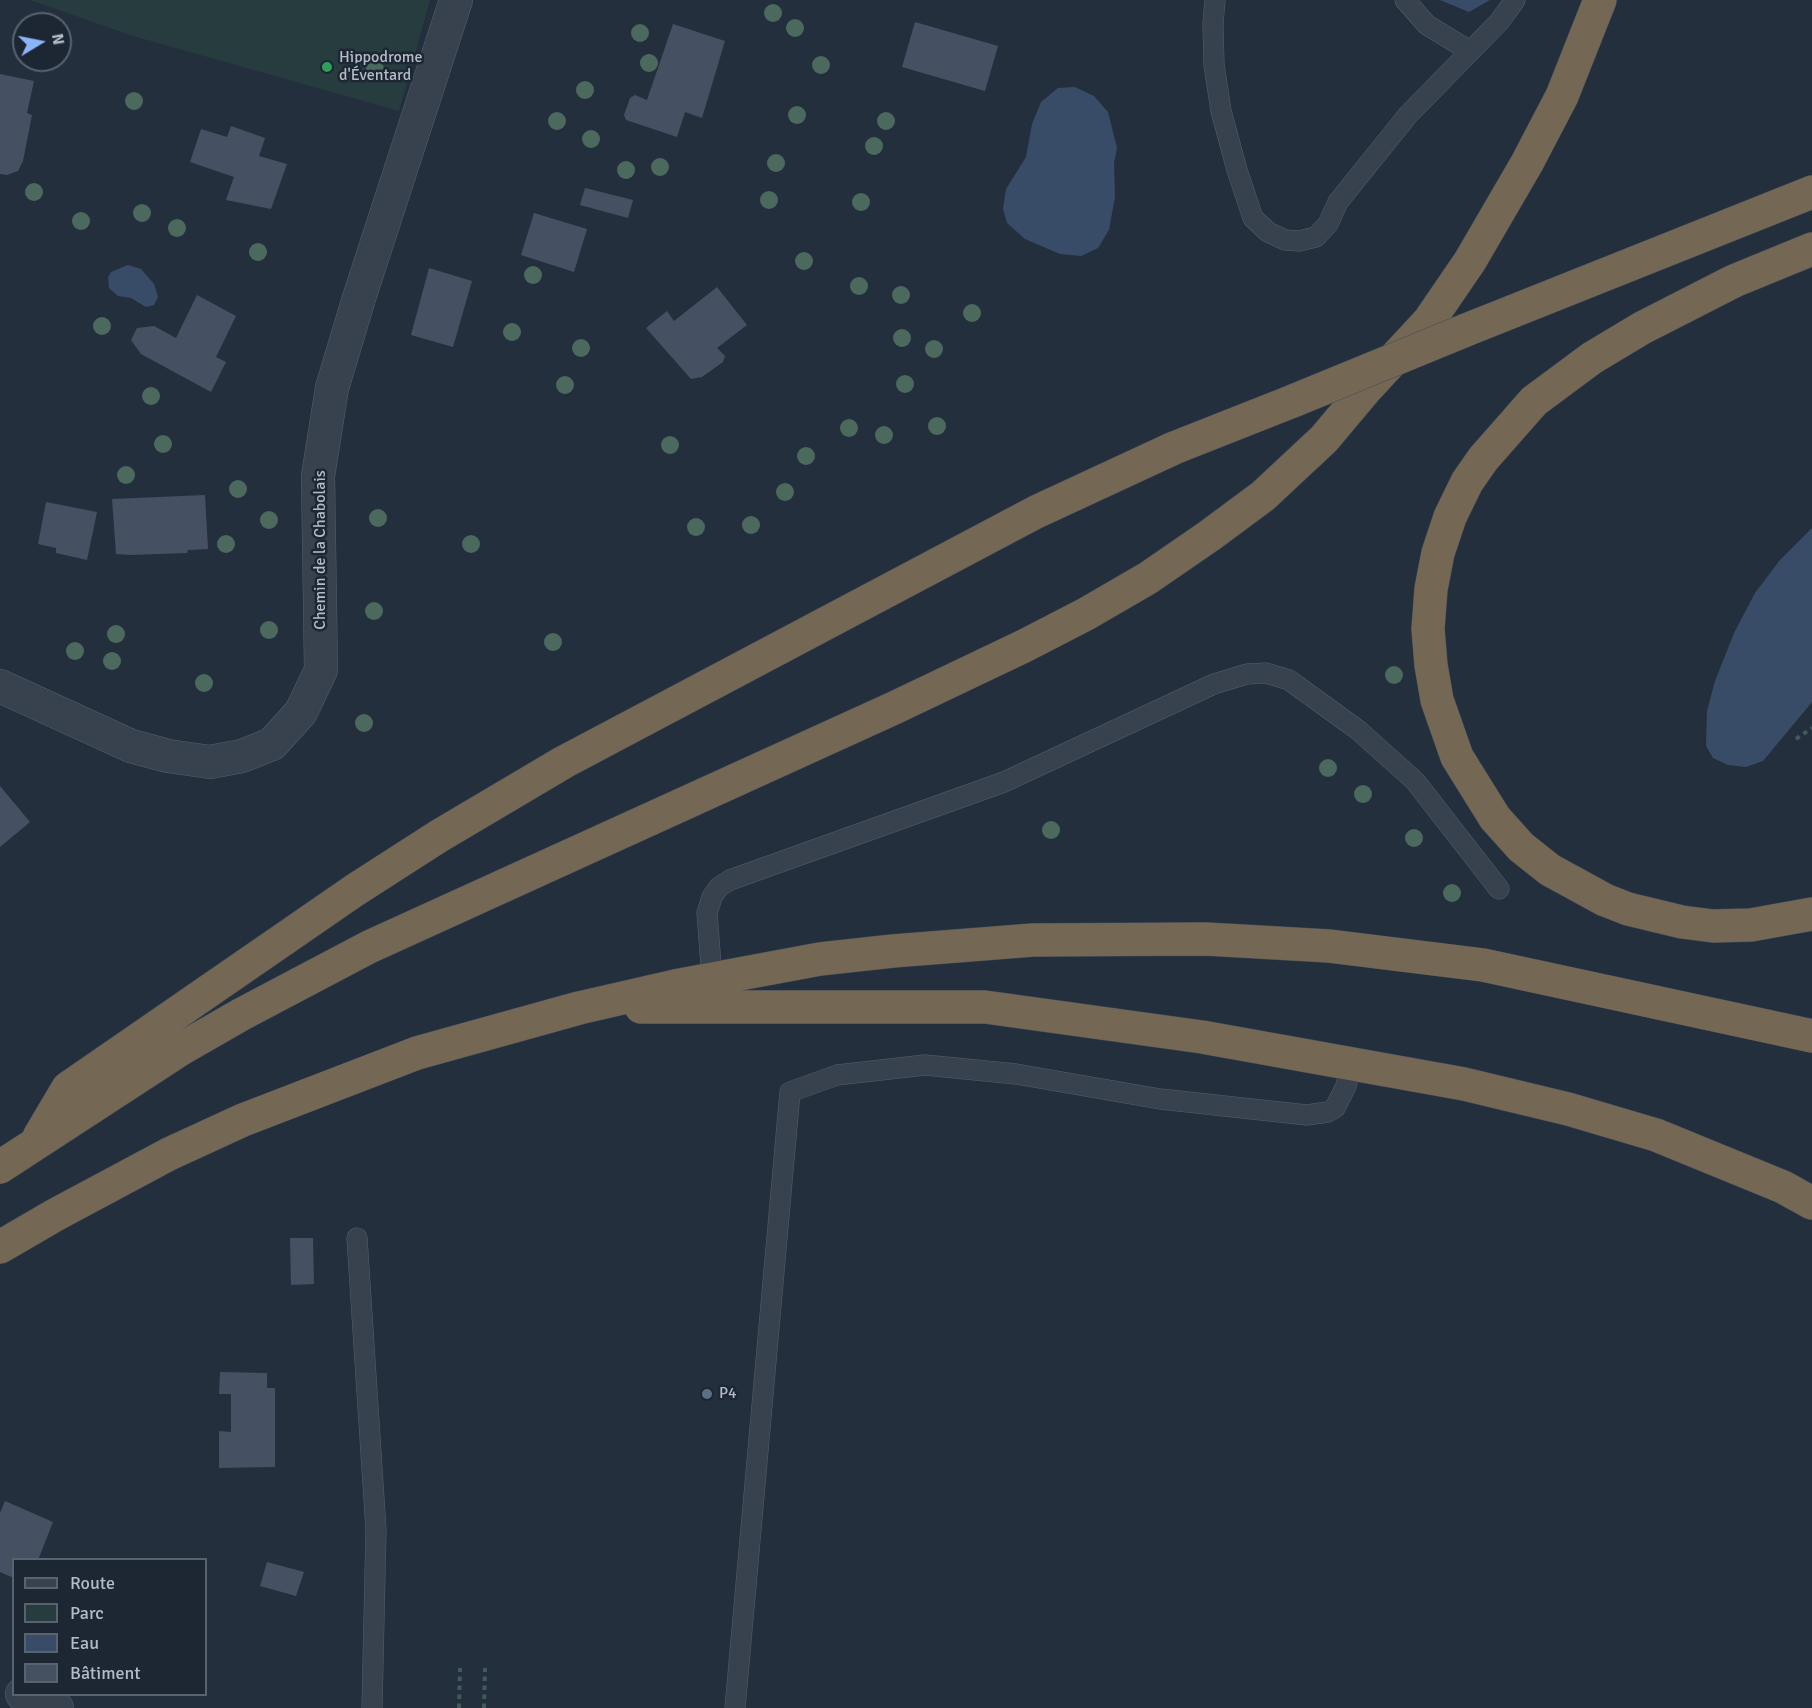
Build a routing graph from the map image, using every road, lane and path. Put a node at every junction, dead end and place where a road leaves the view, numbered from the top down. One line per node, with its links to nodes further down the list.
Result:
1 (456, 0): 9 (street, Chemin de la Chabolais)
2 (1215, 0): 6 (lane)
3 (1405, 0): 6 (lane)
4 (1515, 0): 6 (lane)
5 (1600, 0): 18 (highway)
6 (1470, 51)
7 (1812, 192): 18 (highway, bridge)
8 (1812, 249): 13 (highway)
9 (0, 686)
10 (1812, 728): 11 (path)
11 (1796, 739)
12 (1499, 890): 14 (lane)
13 (1812, 914)
14 (712, 978): 15 (highway); 16 (highway)
15 (579, 1008): 17 (highway); 22 (highway)
16 (1812, 1036)
17 (1351, 1064): 20 (highway); 30 (lane)
18 (35, 1144): 19 (highway)
19 (0, 1167)
20 (1812, 1203)
21 (357, 1238): 27 (lane)
22 (0, 1247)
23 (460, 1668): 28 (path)
24 (485, 1668): 29 (path)
25 (25, 1696): 26 (street)
26 (57, 1708)
27 (372, 1708)
28 (459, 1708)
29 (484, 1708)
30 (735, 1708)

